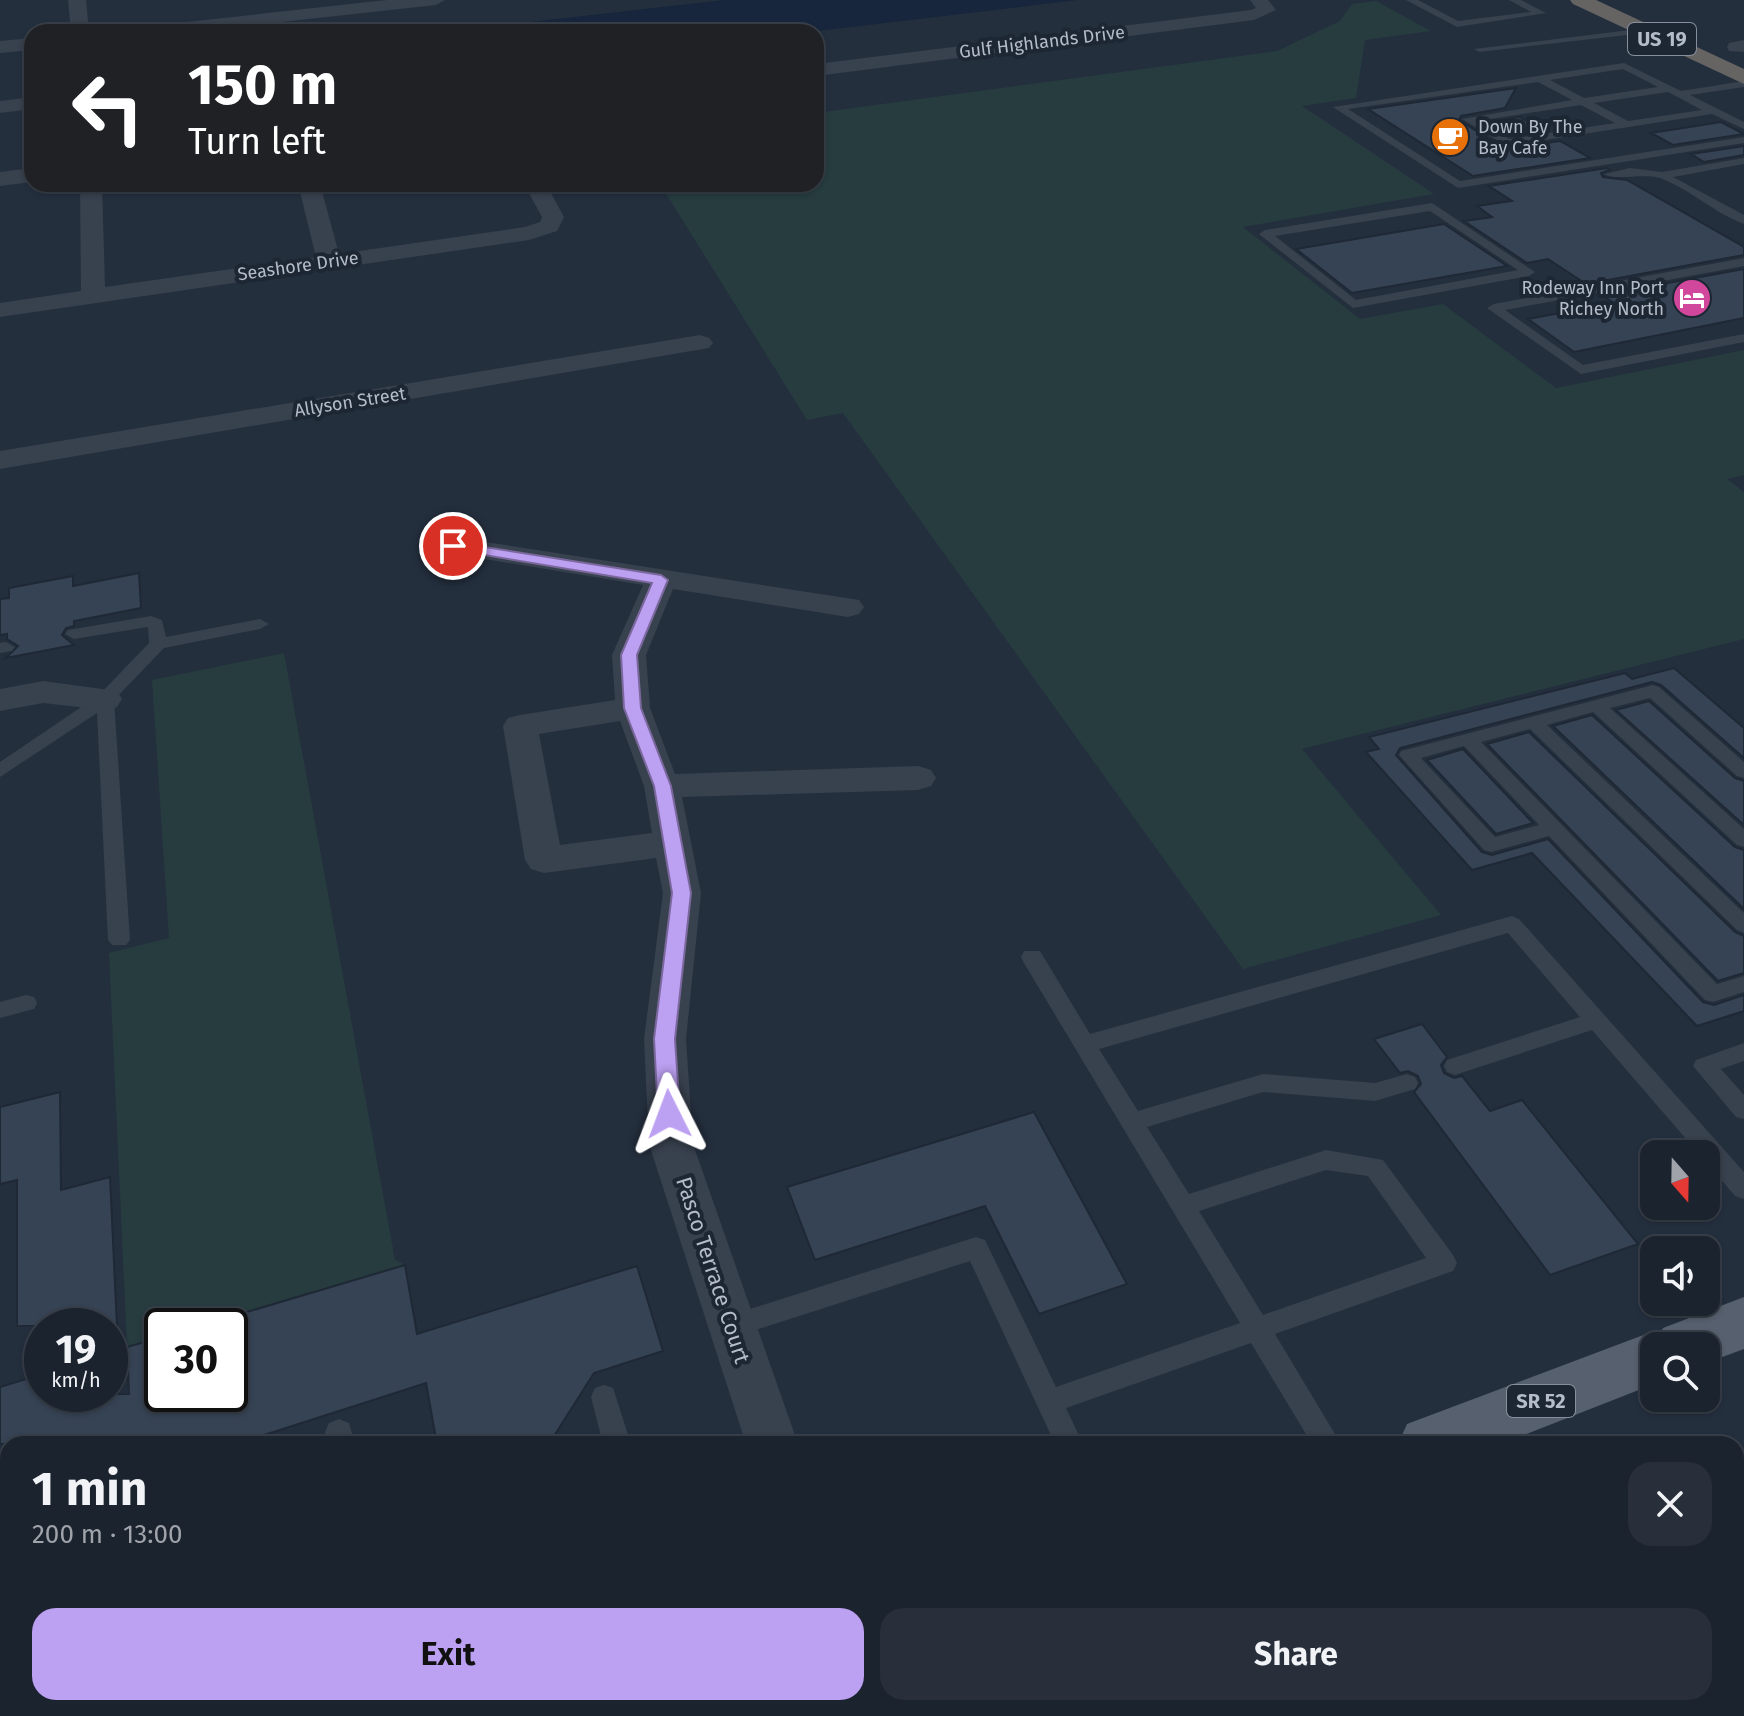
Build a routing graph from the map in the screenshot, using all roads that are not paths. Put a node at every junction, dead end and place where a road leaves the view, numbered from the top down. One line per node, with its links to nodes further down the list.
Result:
1 (77, 0): 10 (street)
2 (436, 0): 11 (street)
3 (1411, 0): 7 (lane)
4 (1539, 0): 7 (lane)
5 (1580, 0): 12 (highway, US 19)
6 (1609, 0): 9 (highway)
7 (1517, 1)
8 (1263, 5): 17 (street, Gulf Highlands Drive)
9 (1669, 19)
10 (79, 24)
11 (215, 24)
12 (1644, 30): 15 (lane); 16 (highway); 18 (highway, US 19)
13 (24, 45): 14 (street)
14 (0, 47)
15 (1479, 49)
16 (1738, 50)
17 (824, 69)
18 (1744, 77)
19 (1540, 79): 21 (lane); 22 (lane); 28 (lane)
20 (1744, 84): 21 (lane)
21 (1674, 91): 22 (lane); 25 (lane)
22 (1582, 102): 26 (lane); 26 (lane)
23 (24, 104): 24 (street)
24 (0, 107)
25 (1713, 111): 26 (lane); 27 (lane)
26 (1625, 124)
27 (1744, 126)
28 (1744, 140)
29 (1744, 161): 30 (lane)
30 (1662, 175): 36 (lane); 37 (lane)
31 (24, 176): 32 (street)
32 (0, 179)
33 (91, 192): 40 (street)
34 (311, 192): 38 (street)
35 (539, 192): 38 (street, Seashore Drive)
36 (1444, 203): 36 (lane)
37 (1744, 220)
38 (329, 261): 40 (street, Seashore Drive)
39 (1744, 262): 42 (lane)
40 (93, 295): 41 (street, Seashore Drive)
41 (0, 310)
42 (1744, 338)
43 (700, 343): 44 (street, Allyson Street)
44 (0, 460)
45 (453, 546): 46 (street)
46 (661, 580): 47 (street); 54 (street, Pasco Terrace Court)
47 (848, 607)
48 (260, 624): 50 (lane)
49 (74, 634): 50 (lane)
50 (158, 644): 51 (lane)
51 (105, 699): 52 (street); 57 (lane); 65 (lane)
52 (0, 700)
53 (1597, 706): 55 (lane); 58 (lane); 62 (lane)
54 (633, 708): 60 (street, Pasco Terrace Court); 63 (street)
55 (1533, 722): 56 (lane); 64 (lane)
56 (1467, 739): 61 (lane); 61 (lane)
57 (0, 771)
58 (1744, 772)
59 (918, 778): 60 (street)
60 (662, 786): 63 (street, Pasco Terrace Court)
61 (1553, 828): 67 (lane)
62 (1744, 840)
63 (673, 843): 80 (street, Pasco Terrace Court)
64 (1744, 925)
65 (119, 940)
66 (1032, 957): 71 (lane)
67 (1744, 984)
68 (26, 1003): 69 (lane)
69 (0, 1010)
70 (1597, 1020): 71 (lane); 73 (lane); 77 (lane)
71 (1085, 1044): 76 (lane)
72 (1744, 1052): 75 (lane)
73 (1455, 1066)
74 (1407, 1083): 76 (lane)
75 (1744, 1110)
76 (1132, 1122): 78 (lane)
77 (1744, 1189)
78 (1183, 1206): 81 (lane); 81 (lane)
79 (1744, 1323): 82 (main road)
80 (731, 1326): 85 (lane); 87 (street, Pasco Terrace Court)
81 (1257, 1330): 85 (lane); 89 (lane)
82 (1720, 1332)
83 (1640, 1362): 90 (main road, SR 52)
84 (604, 1397): 86 (lane)
85 (1049, 1402): 88 (lane)
86 (615, 1436)
87 (769, 1436)
88 (1065, 1436)
89 (1322, 1436)
90 (1449, 1436)

